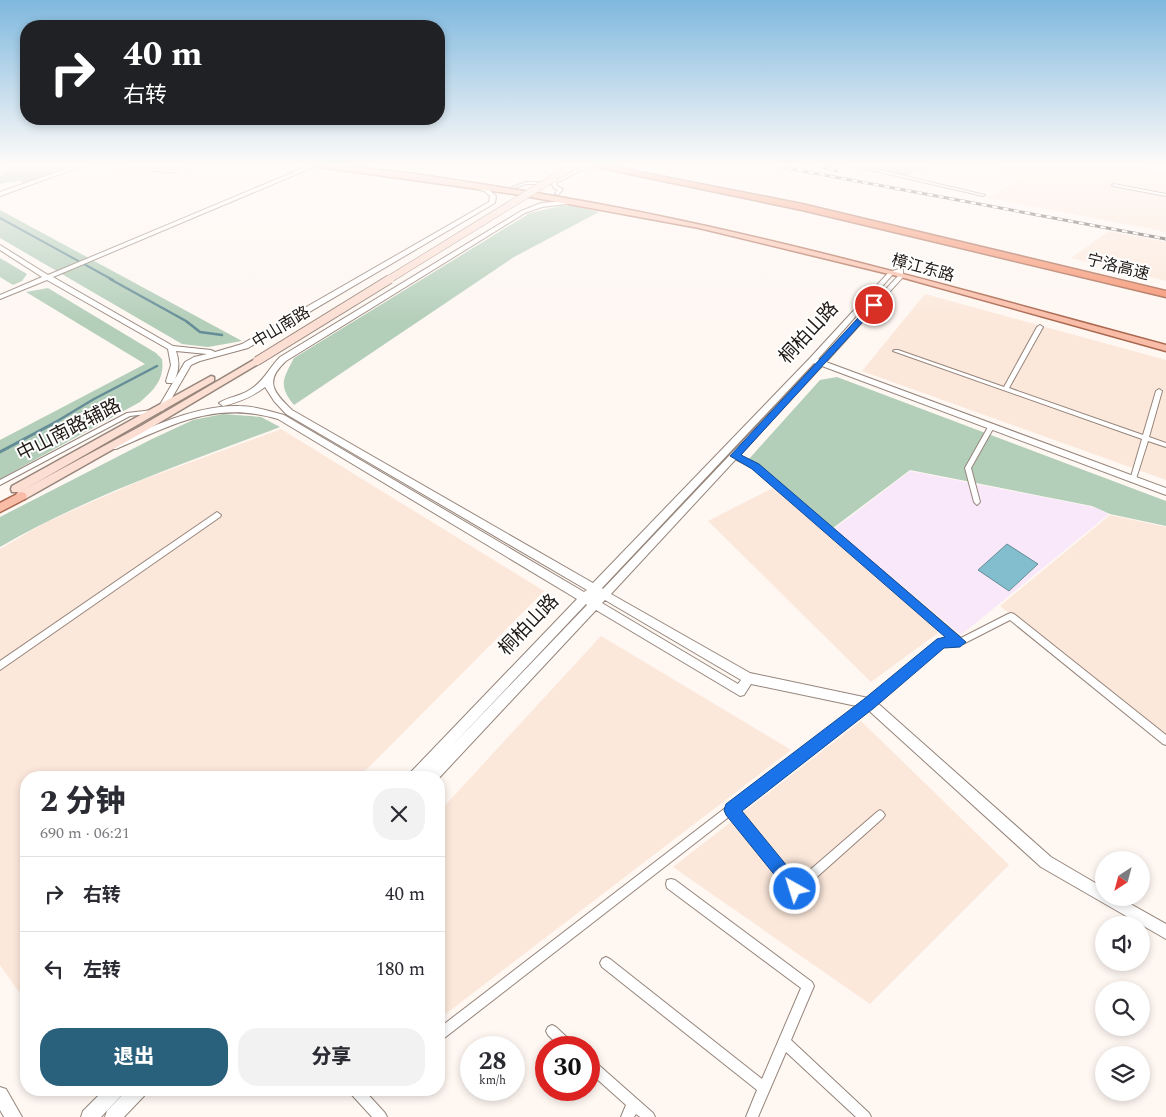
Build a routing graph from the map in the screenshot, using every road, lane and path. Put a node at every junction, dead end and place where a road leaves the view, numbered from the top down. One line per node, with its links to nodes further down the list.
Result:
1 (190, 218): 12 (street)
2 (466, 218): 20 (street)
3 (479, 218): 22 (main road, 中山南路)
4 (487, 218): 22 (main road, 中山南路, bridge)
5 (513, 218): 24 (street)
6 (653, 218): 11 (main road, 樟江东路)
7 (679, 218): 11 (main road, 樟江东路)
8 (850, 218): 14 (highway, 宁洛高速)
9 (877, 218): 13 (highway, 宁洛高速)
10 (0, 247): 12 (street)
11 (898, 273): 17 (main road, 樟江东路); 19 (main road, 樟江东路); 23 (street, 桐柏山路)
12 (47, 277): 15 (street); 18 (street)
13 (1166, 288)
14 (1166, 294)
15 (0, 297)
16 (1040, 327): 25 (street)
17 (1166, 340)
18 (171, 348): 20 (street); 27 (street)
19 (1166, 348)
20 (228, 351): 27 (street)
21 (896, 351): 25 (street)
22 (253, 359): 27 (main road, 中山南路); 29 (main road, 中山南路)
23 (817, 362): 28 (street); 33 (street, 桐柏山路); 42 (street, 桐柏山路)
24 (269, 379): 29 (street); 42 (street)
25 (1006, 389): 30 (street)
26 (1159, 391): 30 (street)
27 (157, 410): 35 (street, 中山南路辅路); 36 (main road, 中山南路)
28 (991, 427): 34 (street); 39 (street)
29 (144, 428): 32 (main road, 中山南路)
30 (1146, 438): 31 (street); 34 (street)
31 (1166, 445)
32 (94, 456): 36 (main road, 中山南路); 44 (street)
33 (734, 456): 43 (street, 桐柏山路); 46 (street)
34 (1133, 480): 37 (street)
35 (0, 483)
36 (18, 492): 38 (main road, 中山南路); 40 (main road, 中山南路)
37 (1166, 492)
38 (0, 498)
39 (977, 502)
40 (0, 508)
41 (217, 515): 47 (street)
42 (593, 589): 43 (street); 44 (street, 桐柏山路)
43 (603, 595): 45 (street, 桐柏山路); 48 (street)
44 (584, 598): 45 (street); 51 (street, 桐柏山路)
45 (594, 604): 48 (street); 52 (street, 桐柏山路)
46 (960, 642): 49 (street); 50 (street)
47 (0, 666)
48 (748, 678): 49 (street)
49 (869, 703): 53 (street); 56 (street)
50 (1166, 741)
51 (420, 771)
52 (437, 771)
53 (731, 810): 54 (street); 60 (street)
54 (880, 815)
55 (671, 884): 63 (street)
56 (1095, 891)
57 (1121, 906): 58 (street)
58 (1166, 932)
59 (606, 963): 65 (street)
60 (445, 1030)
61 (552, 1032): 62 (street)
62 (556, 1036)
63 (784, 1042): 65 (street); 78 (street)
64 (600, 1074): 70 (street)
65 (764, 1088): 77 (street)
66 (0, 1096): 71 (street)
67 (109, 1096): 72 (street)
68 (132, 1096): 73 (street)
69 (361, 1096): 74 (street)
70 (634, 1104): 75 (street); 76 (street)
71 (14, 1117)
72 (89, 1117)
73 (113, 1117)
74 (380, 1117)
75 (627, 1117)
76 (649, 1117)
77 (752, 1117)
78 (865, 1117)

